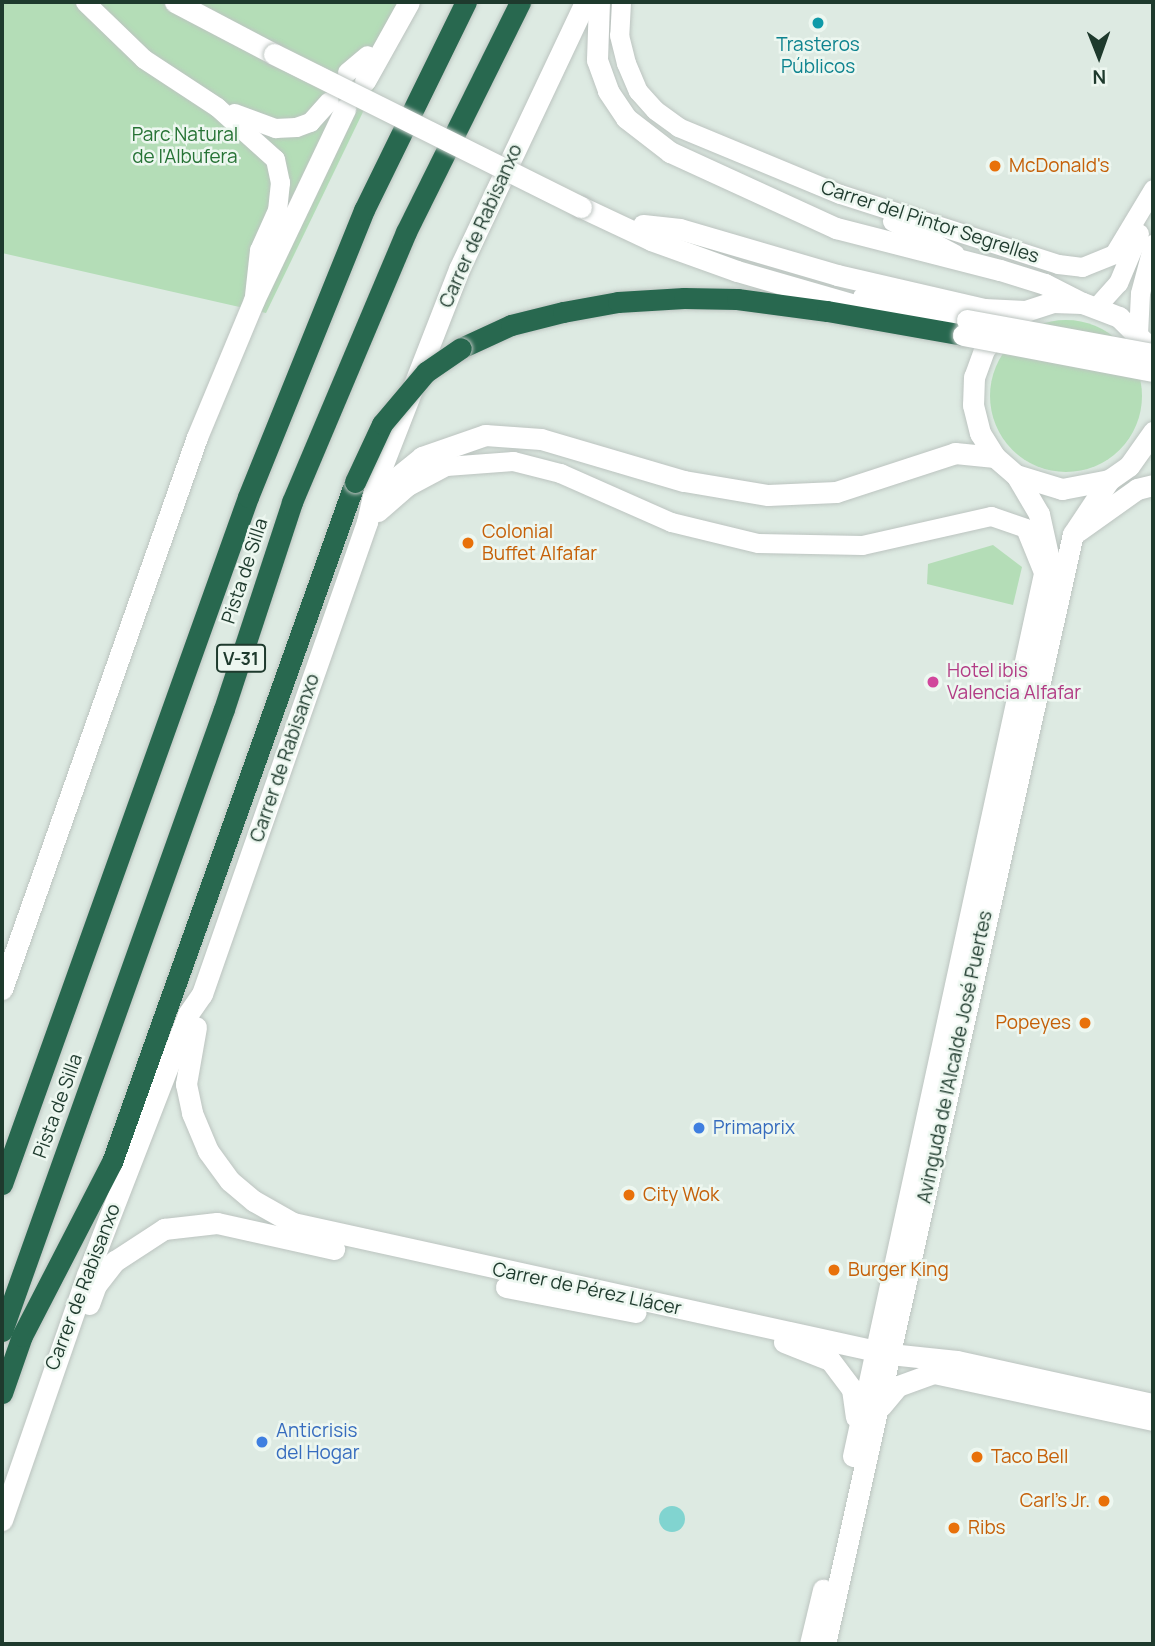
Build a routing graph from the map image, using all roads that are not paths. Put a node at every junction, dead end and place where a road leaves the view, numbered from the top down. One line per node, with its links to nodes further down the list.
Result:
1 (85, 2): 11 (street)
2 (175, 2): 14 (street, bridge)
3 (394, 2): 4 (street)
4 (409, 2)
5 (466, 2): 35 (highway, Pista de Silla / V-31)
6 (520, 2): 36 (highway, Pista de Silla / V-31)
7 (585, 2): 30 (street, Carrer de Rabisanxo)
8 (599, 2): 17 (street)
9 (621, 2): 13 (street, Carrer del Pintor Segrelles)
10 (337, 105): 11 (street); 18 (street)
11 (217, 107): 18 (street)
12 (1153, 189): 13 (street, Carrer del Pintor Segrelles); 19 (street)
13 (840, 194): 17 (street)
14 (581, 207): 15 (street); 21 (street)
15 (643, 225): 20 (street); 21 (street)
16 (1153, 244): 22 (street)
17 (968, 261): 19 (street)
18 (254, 300): 33 (street)
19 (1089, 304): 20 (street); 22 (street)
20 (1025, 311): 26 (street)
21 (965, 328): 22 (street, bridge); 24 (street, bridge); 38 (highway, bridge)
22 (1147, 343): 23 (street)
23 (1153, 360)
24 (1153, 371)
25 (1153, 432): 28 (street)
26 (995, 457): 27 (street); 30 (street)
27 (1016, 475): 28 (street); 32 (street, Avinguda de l'Alcalde José Puertes)
28 (1109, 480): 31 (street, Avinguda de l'Alcalde José Puertes)
29 (1153, 485): 31 (street)
30 (367, 522): 32 (street); 34 (street, Carrer de Rabisanxo)
31 (1073, 534): 37 (street, Avinguda de l'Alcalde José Puertes)
32 (1043, 572): 37 (street, Avinguda de l'Alcalde José Puertes)
33 (2, 989)
34 (202, 994): 37 (street, Carrer de Pérez Llácer); 41 (street, Carrer de Rabisanxo)
35 (2, 1184)
36 (2, 1331)
37 (882, 1352): 39 (street, Carrer de Pérez Llácer); 40 (street, Avinguda de l'Alcalde José Puertes); 43 (street, Avinguda de l'Alcalde José Puertes)
38 (2, 1393)
39 (1153, 1404)
40 (878, 1410): 42 (street); 46 (street, Avinguda de l'Alcalde José Puertes)
41 (40, 1414): 43 (street, Carrer de Pérez Llácer); 44 (street, Carrer de Rabisanxo)
42 (1153, 1420)
43 (858, 1429): 45 (street, Avinguda de l'Alcalde José Puertes)
44 (2, 1520)
45 (810, 1644)
46 (825, 1644)

